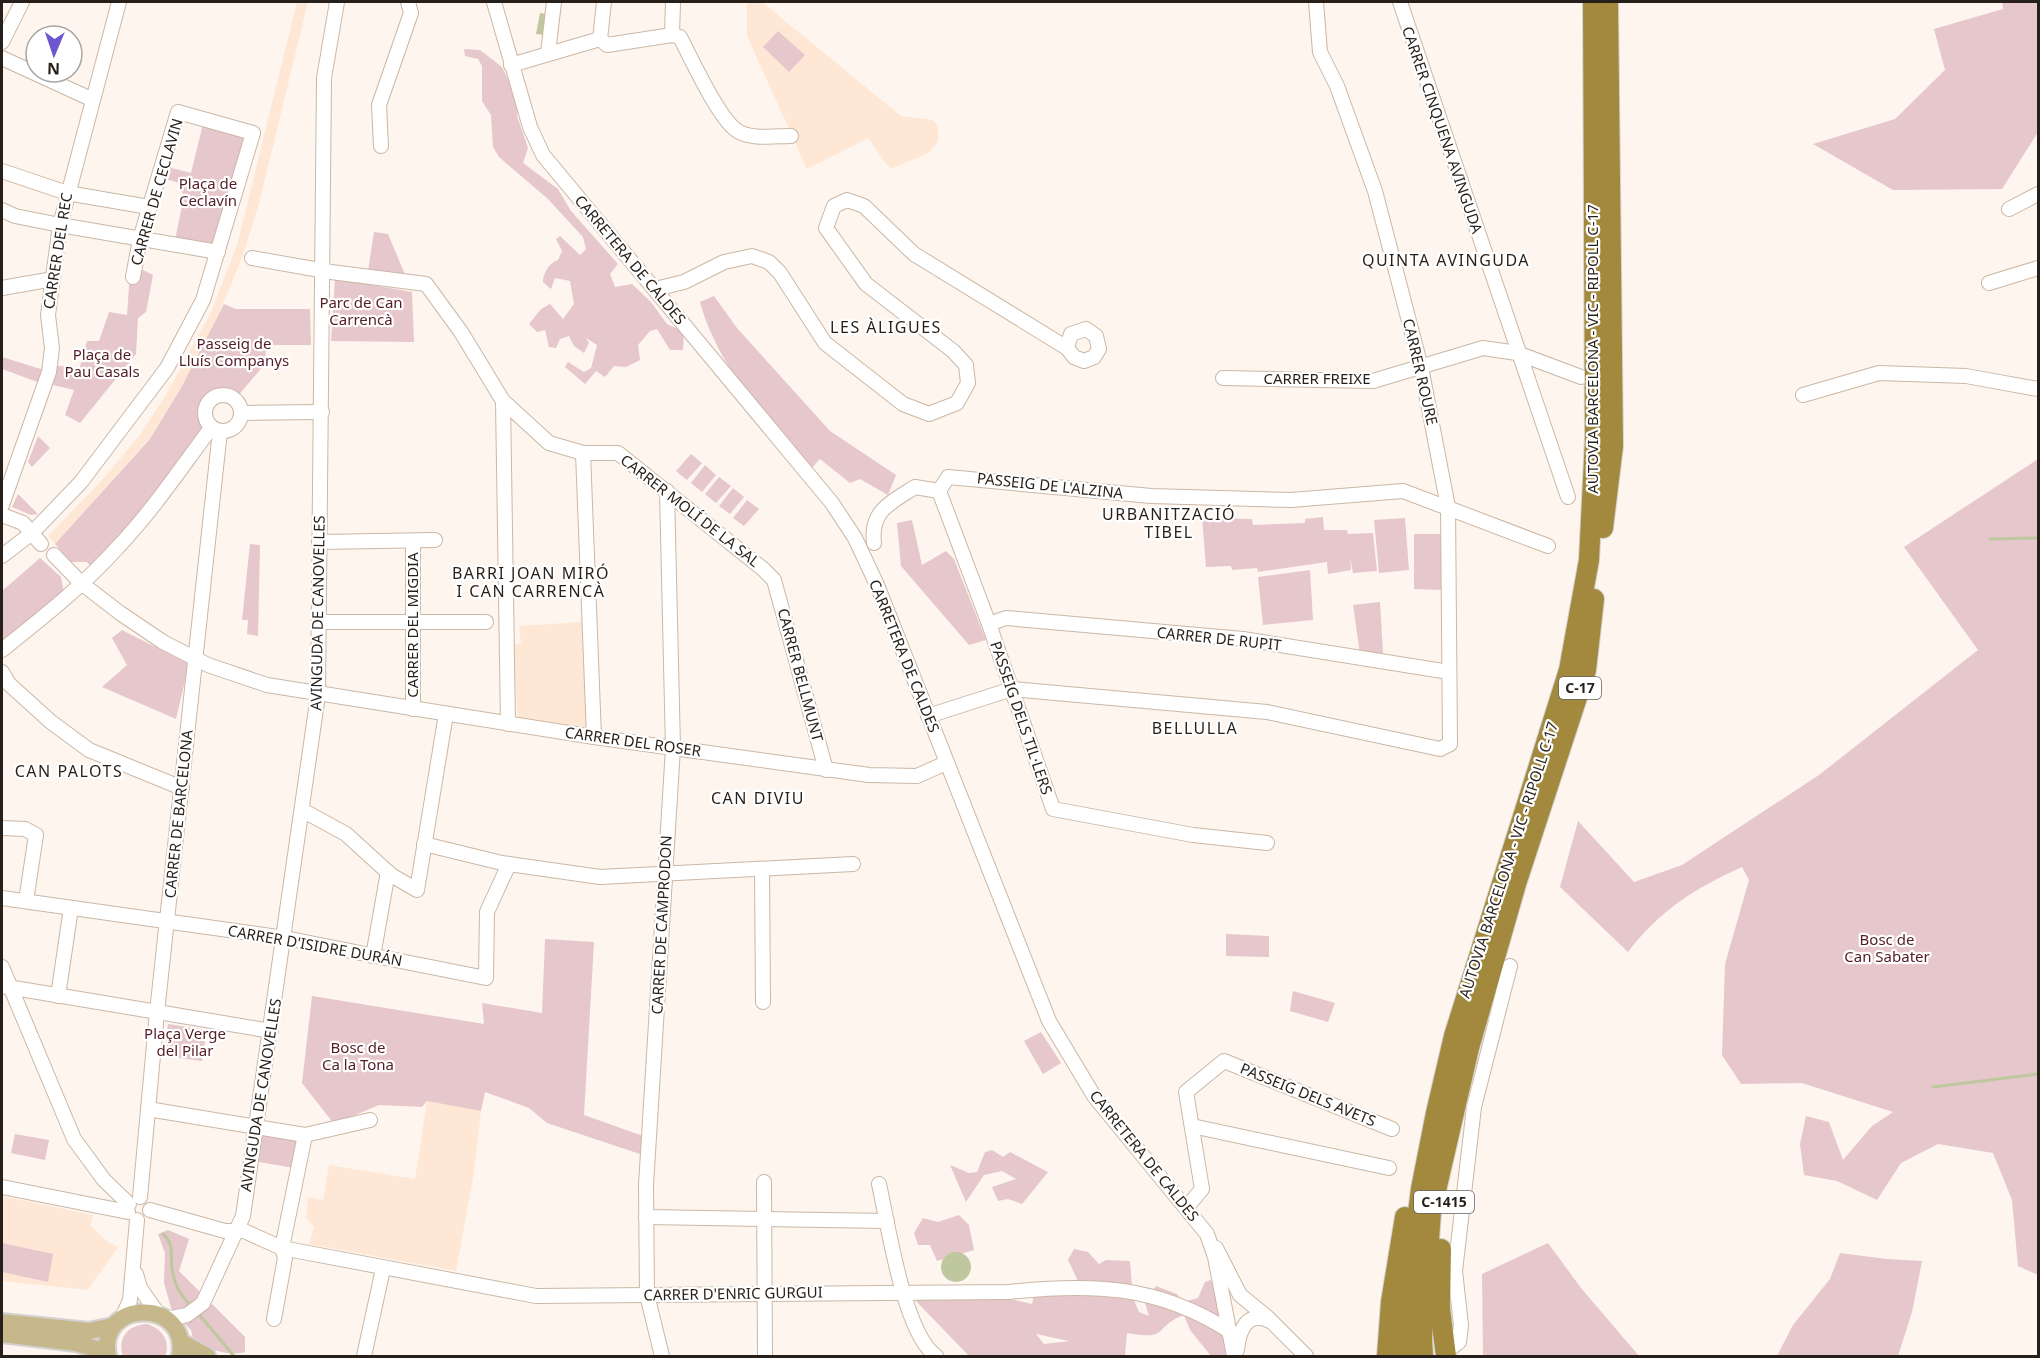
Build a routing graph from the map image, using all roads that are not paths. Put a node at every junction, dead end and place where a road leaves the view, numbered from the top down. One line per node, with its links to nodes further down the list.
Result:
1 (22, 2): 16 (street)
2 (119, 2): 20 (street, CARRER DEL REC)
3 (337, 2): 35 (street, AVINGUDA DE CANOVELLES)
4 (408, 2): 23 (street)
5 (494, 2): 19 (street, CARRETERA DE CALDES)
6 (554, 2): 17 (street)
7 (604, 2): 15 (street)
8 (673, 2): 14 (street)
9 (1316, 2): 43 (street, CARRER ROURE)
10 (1400, 2): 42 (street, CARRER CINQUENA AVINGUDA)
11 (1583, 2): 21 (highway)
12 (1593, 2): 21 (highway, AUTOVIA BARCELONA - VIC - RIPOLL C-17 / C-17)
13 (1608, 2): 111 (highway, AUTOVIA BARCELONA - VIC - RIPOLL C-17 / C-17)
14 (676, 36): 15 (street); 22 (street)
15 (600, 39): 17 (street)
16 (2, 42)
17 (548, 53): 19 (street)
18 (2, 58): 20 (street)
19 (511, 65): 40 (street, CARRETERA DE CALDES)
20 (91, 99): 25 (street, CARRER DEL REC)
21 (1594, 109): 110 (highway, AUTOVIA BARCELONA - VIC - RIPOLL C-17 / C-17)
22 (791, 136)
23 (381, 146)
24 (2, 171): 25 (street)
25 (68, 193): 27 (street); 30 (street, CARRER DEL REC)
26 (2038, 194): 28 (street)
27 (149, 207): 31 (street, CARRER DE CECLAVIN); 32 (street, CARRER DE CECLAVIN)
28 (2008, 209)
29 (2, 210): 30 (street)
30 (60, 225): 31 (street); 37 (street, CARRER DEL REC)
31 (140, 239): 32 (street); 36 (street, CARRER DE CECLAVIN)
32 (218, 252): 59 (street)
33 (252, 258): 35 (street, CARRER MOLÍ DE LA SAL)
34 (2038, 268): 38 (street)
35 (322, 270): 48 (street, CARRER MOLÍ DE LA SAL); 49 (street, AVINGUDA DE CANOVELLES)
36 (133, 276)
37 (53, 279): 39 (street); 56 (street, CARRER DEL REC)
38 (1989, 283)
39 (2, 288)
40 (655, 289): 41 (street); 81 (street, CARRETERA DE CALDES)
41 (1067, 348)
42 (1517, 353): 43 (street, CARRER FREIXE); 44 (street, CARRER FREIXE); 55 (street, CARRER CINQUENA AVINGUDA)
43 (1421, 367): 45 (street, CARRER FREIXE); 57 (street, CARRER ROURE)
44 (1581, 377)
45 (1223, 378)
46 (2038, 390): 47 (street)
47 (1803, 395)
48 (503, 401): 52 (street, CARRER MOLÍ DE LA SAL); 82 (street)
49 (322, 412): 50 (street); 62 (street, AVINGUDA DE CANOVELLES)
50 (241, 413): 51 (street); 51 (street)
51 (216, 429): 68 (street); 74 (street, CARRER DE BARCELONA)
52 (583, 453): 53 (street, CARRER MOLÍ DE LA SAL); 83 (street)
53 (668, 491): 67 (street, CARRER MOLÍ DE LA SAL); 84 (street, CARRER DE CAMPRODON)
54 (939, 491): 57 (street, PASSEIG DE L'ALZINA); 63 (street); 72 (street, PASSEIG DELS TIL·LERS)
55 (1568, 497)
56 (2, 505)
57 (1448, 507): 64 (street, PASSEIG DE L'ALZINA); 76 (street, CARRER ROURE)
58 (2, 515): 59 (street)
59 (37, 539): 66 (street)
60 (435, 540): 61 (street)
61 (413, 541): 62 (street); 70 (street, CARRER DEL MIGDIA)
62 (319, 542): 69 (street, AVINGUDA DE CANOVELLES)
63 (874, 543)
64 (1548, 546)
65 (54, 555): 68 (street, CARRER DEL ROSER)
66 (2, 556)
67 (774, 580): 86 (street, CARRER BELLMUNT)
68 (81, 584): 73 (street); 74 (street, CARRER DEL ROSER)
69 (319, 622): 70 (street); 78 (street, AVINGUDA DE CANOVELLES)
70 (413, 622): 71 (street); 79 (street, CARRER DEL MIGDIA)
71 (486, 622)
72 (989, 624): 76 (street, CARRER DE RUPIT); 77 (street, PASSEIG DELS TIL·LERS)
73 (2, 650)
74 (197, 659): 78 (street, CARRER DEL ROSER); 87 (street, CARRER DE BARCELONA)
75 (2, 672): 87 (street)
76 (1449, 672): 77 (street, CARRER ROURE)
77 (1012, 689): 81 (street); 90 (street, PASSEIG DELS TIL·LERS)
78 (318, 695): 79 (street, CARRER DEL ROSER); 88 (street, AVINGUDA DE CANOVELLES)
79 (413, 710): 80 (street, CARRER DEL ROSER)
80 (446, 714): 82 (street, CARRER DEL ROSER); 91 (street)
81 (928, 716): 85 (street, CARRETERA DE CALDES)
82 (508, 724): 83 (street, CARRER DEL ROSER)
83 (594, 737): 84 (street, CARRER DEL ROSER)
84 (673, 748): 86 (street, CARRER DEL ROSER); 96 (street, CARRER DE CAMPRODON)
85 (946, 763): 86 (street, CARRER DEL ROSER); 122 (street, CARRETERA DE CALDES)
86 (826, 770)
87 (182, 788): 100 (street, CARRER DE BARCELONA)
88 (302, 810): 95 (street); 101 (street, AVINGUDA DE CANOVELLES)
89 (2, 828): 98 (street)
90 (1267, 843)
91 (424, 844): 92 (street); 95 (street)
92 (509, 864): 96 (street); 102 (street, CARRER D'ISIDRE DURÁN)
93 (852, 864): 94 (street)
94 (762, 869): 96 (street); 107 (street)
95 (388, 872): 102 (street)
96 (665, 874): 124 (street, CARRER DE CAMPRODON)
97 (2, 898): 98 (street, CARRER D'ISIDRE DURÁN)
98 (26, 901): 99 (street, CARRER D'ISIDRE DURÁN)
99 (71, 908): 100 (street, CARRER D'ISIDRE DURÁN); 106 (street)
100 (167, 921): 101 (street, CARRER D'ISIDRE DURÁN); 108 (street, CARRER DE BARCELONA)
101 (285, 938): 102 (street, CARRER D'ISIDRE DURÁN); 109 (street, AVINGUDA DE CANOVELLES)
102 (373, 956)
103 (1510, 966): 146 (street)
104 (2, 967): 105 (street)
105 (6, 987): 106 (street); 123 (street)
106 (58, 996): 108 (street)
107 (763, 1002)
108 (157, 1012): 109 (street); 112 (street, CARRER DE BARCELONA)
109 (271, 1031): 115 (street, AVINGUDA DE CANOVELLES)
110 (1454, 1036): 154 (highway); 155 (highway, AUTOVIA BARCELONA - VIC - RIPOLL C-17 / C-17)
111 (1469, 1048): 146 (highway, C-1415); 156 (highway, AUTOVIA BARCELONA - VIC - RIPOLL C-17 / C-17)
112 (148, 1109): 115 (street); 123 (street, CARRER DE BARCELONA)
113 (369, 1120): 117 (street)
114 (1192, 1126): 116 (street, PASSEIG DELS AVETS); 118 (street); 122 (street)
115 (256, 1127): 117 (street); 127 (street, AVINGUDA DE CANOVELLES)
116 (1392, 1129)
117 (305, 1135): 129 (street)
118 (1389, 1168)
119 (764, 1182): 125 (street)
120 (879, 1184): 126 (street)
121 (2, 1187): 123 (street)
122 (1187, 1207): 128 (street, CARRETERA DE CALDES)
123 (134, 1208): 127 (street, CARRER D'ENRIC GURGUI); 130 (street, CARRER DE BARCELONA)
124 (646, 1217): 125 (street); 134 (street, CARRER DE CAMPRODON)
125 (764, 1219): 126 (street); 133 (street)
126 (887, 1221): 132 (street)
127 (237, 1233): 129 (street, CARRER D'ENRIC GURGUI); 137 (street, AVINGUDA DE CANOVELLES)
128 (1207, 1234): 135 (street); 136 (street, CARRETERA DE CALDES)
129 (282, 1248): 131 (street, CARRER D'ENRIC GURGUI); 138 (street)
130 (134, 1266): 137 (street, CARRER DE BARCELONA); 140 (street, CARRER DE BARCELONA)
131 (383, 1269): 134 (street, CARRER D'ENRIC GURGUI); 148 (street)
132 (904, 1293): 133 (street, CARRER D'ENRIC GURGUI); 142 (street, CARRER D'ENRIC GURGUI); 151 (street)
133 (765, 1294): 134 (street, CARRER D'ENRIC GURGUI); 150 (street)
134 (647, 1295): 149 (street, CARRER DE CAMPRODON)
135 (1240, 1295): 136 (street); 141 (street)
136 (1224, 1304): 142 (street, CARRETERA DE CALDES)
137 (163, 1317): 140 (main road); 144 (main road)
138 (274, 1319)
139 (2, 1322): 140 (main road)
140 (118, 1322): 145 (main road)
141 (1274, 1324): 152 (street); 153 (street)
142 (1229, 1331): 152 (street, CARRETERA DE CALDES)
143 (2, 1334): 145 (main road)
144 (180, 1349): 147 (main road)
145 (107, 1354)
146 (1446, 1354)
147 (207, 1356)
148 (364, 1356)
149 (662, 1356)
150 (765, 1356)
151 (936, 1356)
152 (1235, 1356)
153 (1306, 1356)
154 (1387, 1356)
155 (1407, 1356)
156 (1423, 1356)

